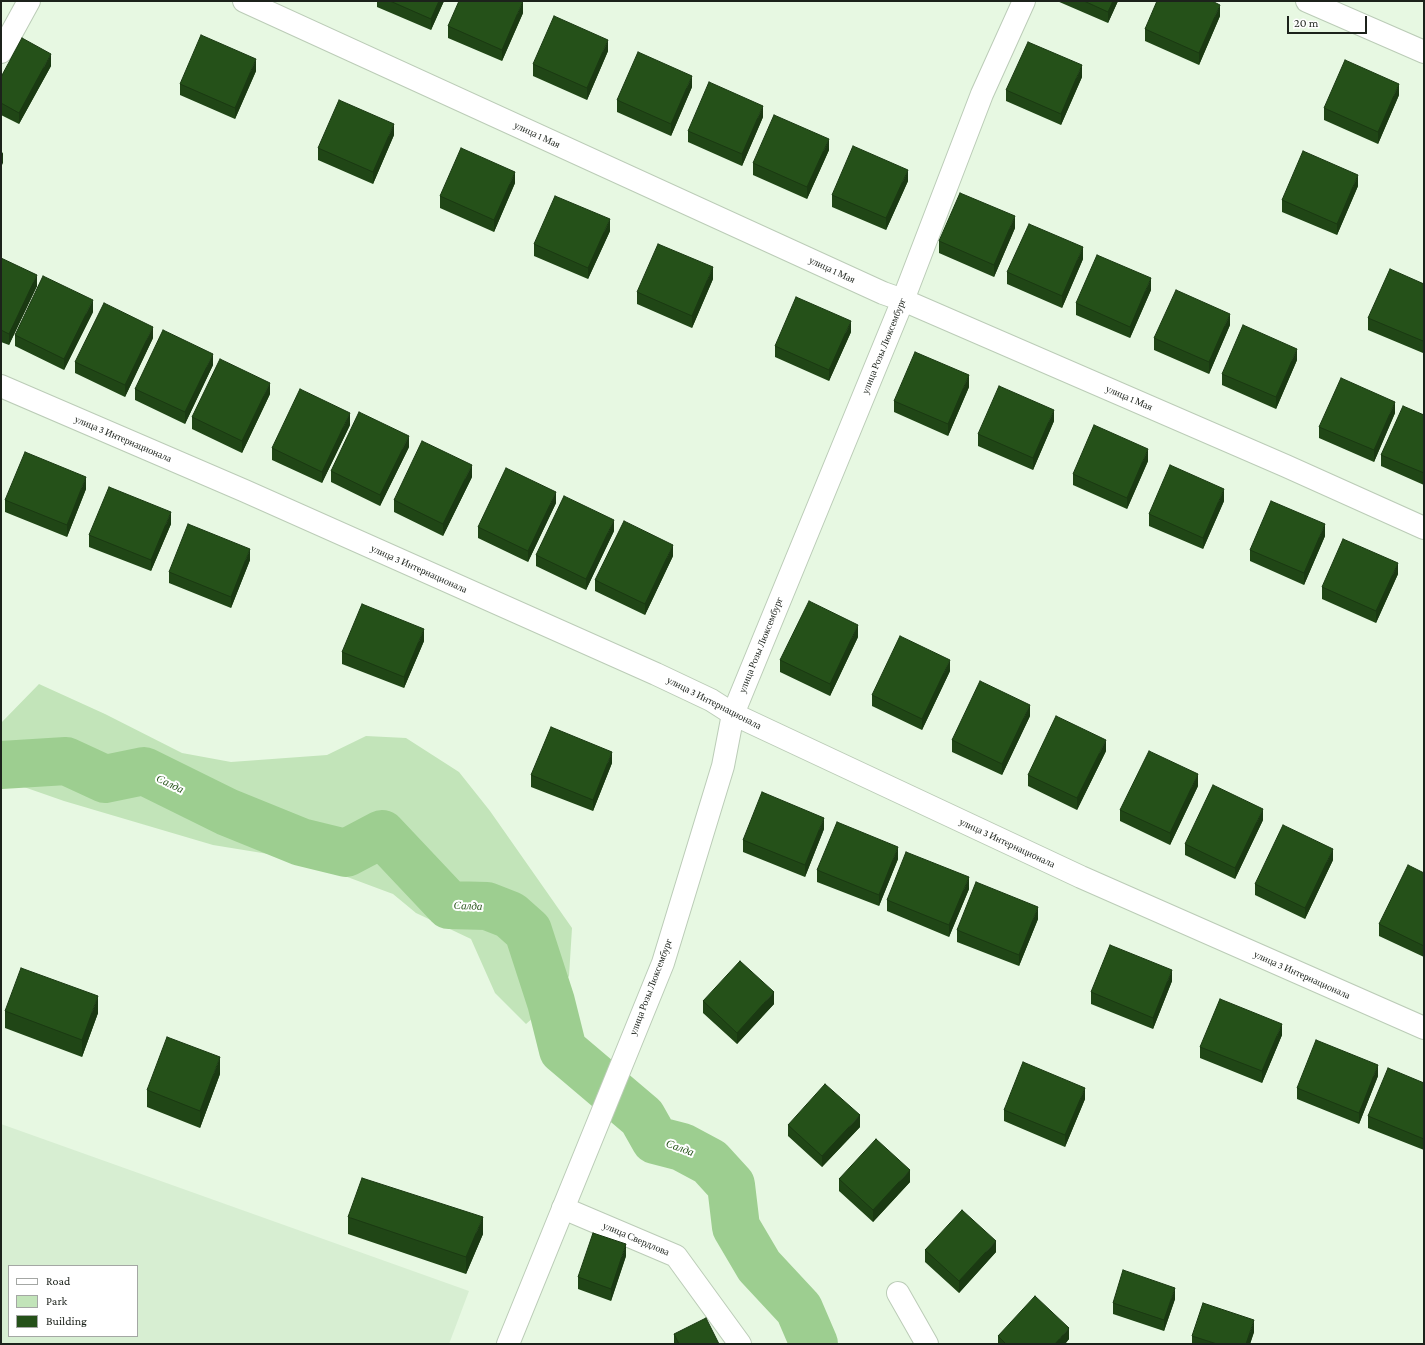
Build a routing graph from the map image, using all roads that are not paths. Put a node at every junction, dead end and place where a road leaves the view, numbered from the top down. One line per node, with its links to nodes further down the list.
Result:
1 (29, 1): 5 (street)
2 (244, 1): 7 (street, улица 1 Мая)
3 (1024, 1): 7 (street, улица Розы Люксембург)
4 (1307, 1): 6 (street)
5 (1, 52)
6 (1424, 52)
7 (903, 300): 9 (street, улица 1 Мая); 10 (street, улица Розы Люксембург)
8 (1, 386): 10 (street, улица 3 Интернационала)
9 (1424, 528)
10 (733, 714): 11 (street, улица 3 Интернационала); 12 (street, улица Розы Люксембург)
11 (1424, 1028)
12 (563, 1208): 14 (street, улица Розы Люксембург); 15 (street, улица Свердлова)
13 (898, 1293): 16 (street)
14 (508, 1344)
15 (740, 1344)
16 (927, 1344)

